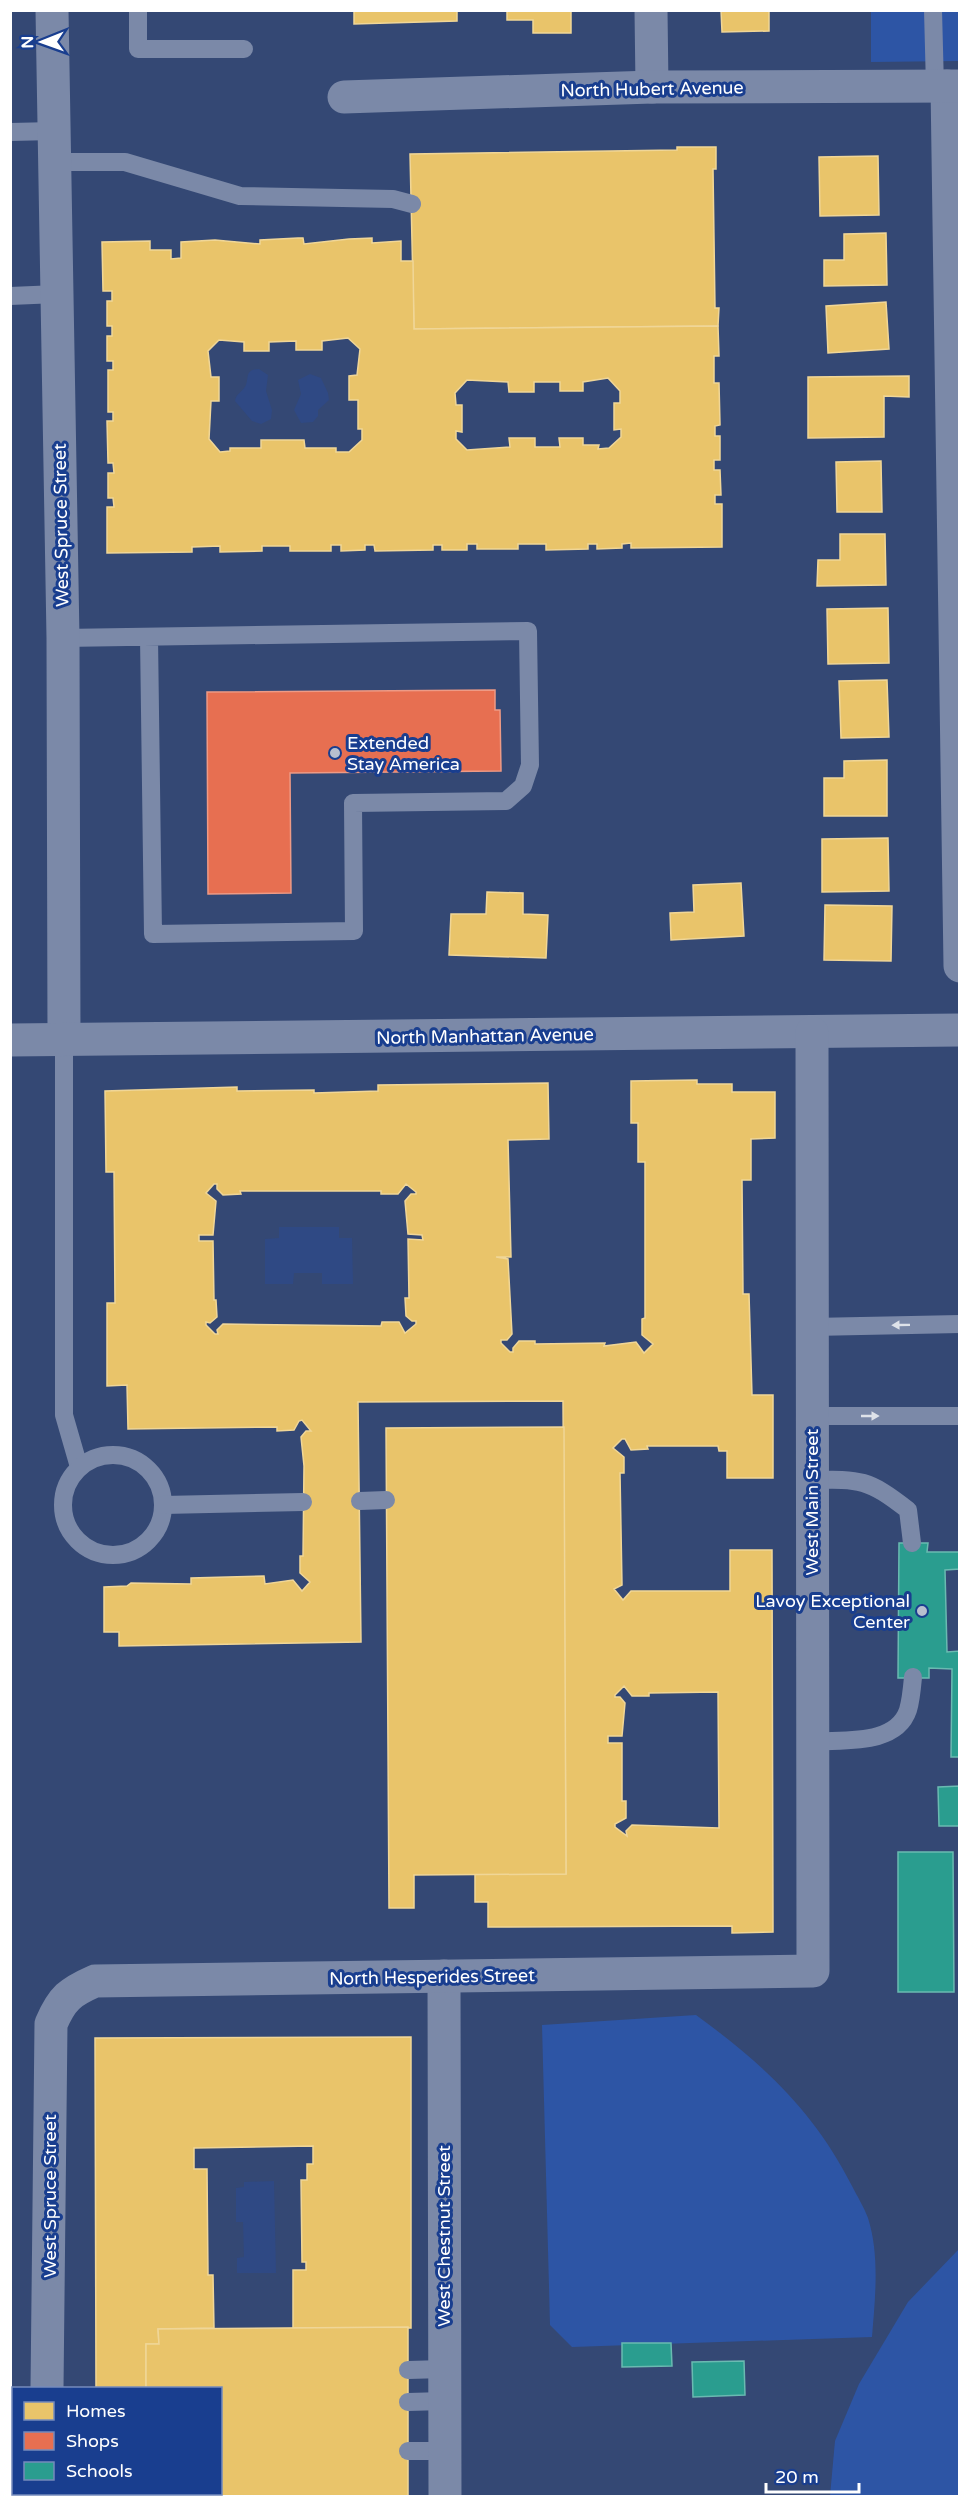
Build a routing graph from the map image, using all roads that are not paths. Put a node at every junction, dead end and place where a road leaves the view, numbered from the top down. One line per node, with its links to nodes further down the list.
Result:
1 (52, 10): 10 (street, West Spruce Street)
2 (138, 10): 5 (lane)
3 (651, 10): 7 (street)
4 (933, 10): 6 (lane)
5 (244, 49)
6 (947, 86): 7 (street, North Hubert Avenue); 16 (street)
7 (652, 87): 8 (street, North Hubert Avenue)
8 (344, 97)
9 (10, 132): 10 (lane)
10 (55, 147): 11 (lane); 12 (street, West Spruce Street)
11 (412, 204)
12 (57, 294): 13 (lane); 15 (street, West Spruce Street)
13 (10, 296)
14 (149, 637): 14 (lane); 15 (lane)
15 (63, 638): 20 (street, West Spruce Street)
16 (960, 966)
17 (960, 1030): 18 (street, North Manhattan Avenue)
18 (812, 1033): 20 (street, North Manhattan Avenue); 22 (street, West Main Street)
19 (10, 1040): 20 (street, North Manhattan Avenue)
20 (64, 1040): 25 (lane)
21 (960, 1324): 22 (lane, one-way to 22)
22 (812, 1327): 23 (street, West Main Street)
23 (812, 1416): 24 (lane, one-way to 24); 26 (street, West Main Street)
24 (960, 1416)
25 (79, 1467): 30 (lane); 30 (lane)
26 (828, 1480): 31 (lane); 33 (street, West Main Street)
27 (386, 1500): 28 (lane)
28 (360, 1501)
29 (303, 1502): 30 (lane)
30 (162, 1505)
31 (912, 1543)
32 (914, 1677): 33 (lane)
33 (812, 1742): 34 (street, West Main Street)
34 (813, 1971): 35 (street, North Hesperides Street)
35 (444, 1976): 36 (street, North Hesperides Street); 37 (street, West Chestnut Street)
36 (59, 2006): 39 (street, West Spruce Street)
37 (444, 2369): 38 (lane); 40 (street, West Chestnut Street)
38 (408, 2370)
39 (47, 2387)
40 (444, 2401): 41 (lane); 43 (street, West Chestnut Street)
41 (408, 2402)
42 (408, 2451): 43 (lane)
43 (445, 2451): 44 (street, West Chestnut Street)
44 (445, 2496)

